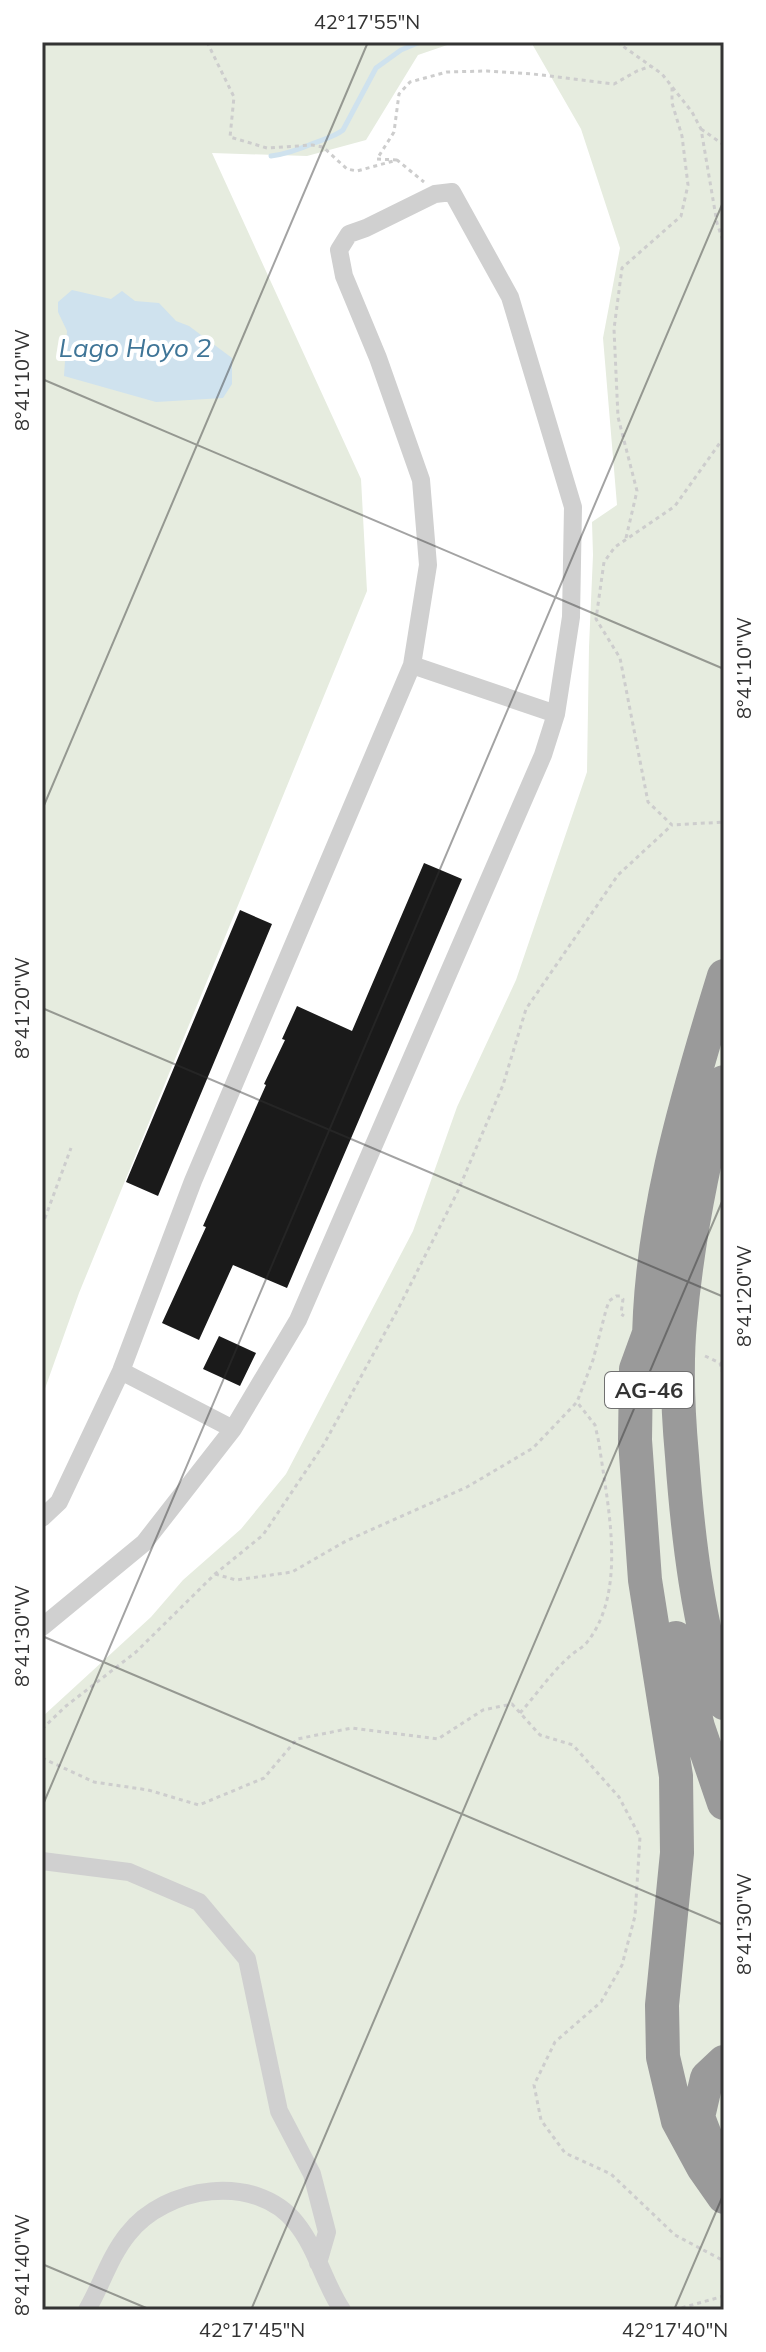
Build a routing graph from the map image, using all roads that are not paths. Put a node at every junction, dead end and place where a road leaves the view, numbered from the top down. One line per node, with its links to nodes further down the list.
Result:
1 (412, 665): 2 (street); 2 (street); 6 (street)
2 (556, 714): 7 (street)
3 (724, 976): 5 (highway, AG-46)
4 (724, 1082): 10 (highway, AG-46)
5 (640, 1328): 11 (highway, AG-46); 15 (highway)
6 (121, 1371): 7 (street); 8 (street)
7 (233, 1429): 9 (street)
8 (42, 1518)
9 (42, 1627)
10 (724, 1703)
11 (724, 1803)
12 (42, 1861): 16 (street)
13 (724, 2062): 14 (highway)
14 (724, 2172)
15 (724, 2197)
16 (318, 2263): 17 (street); 18 (street)
17 (87, 2310)
18 (342, 2310)

